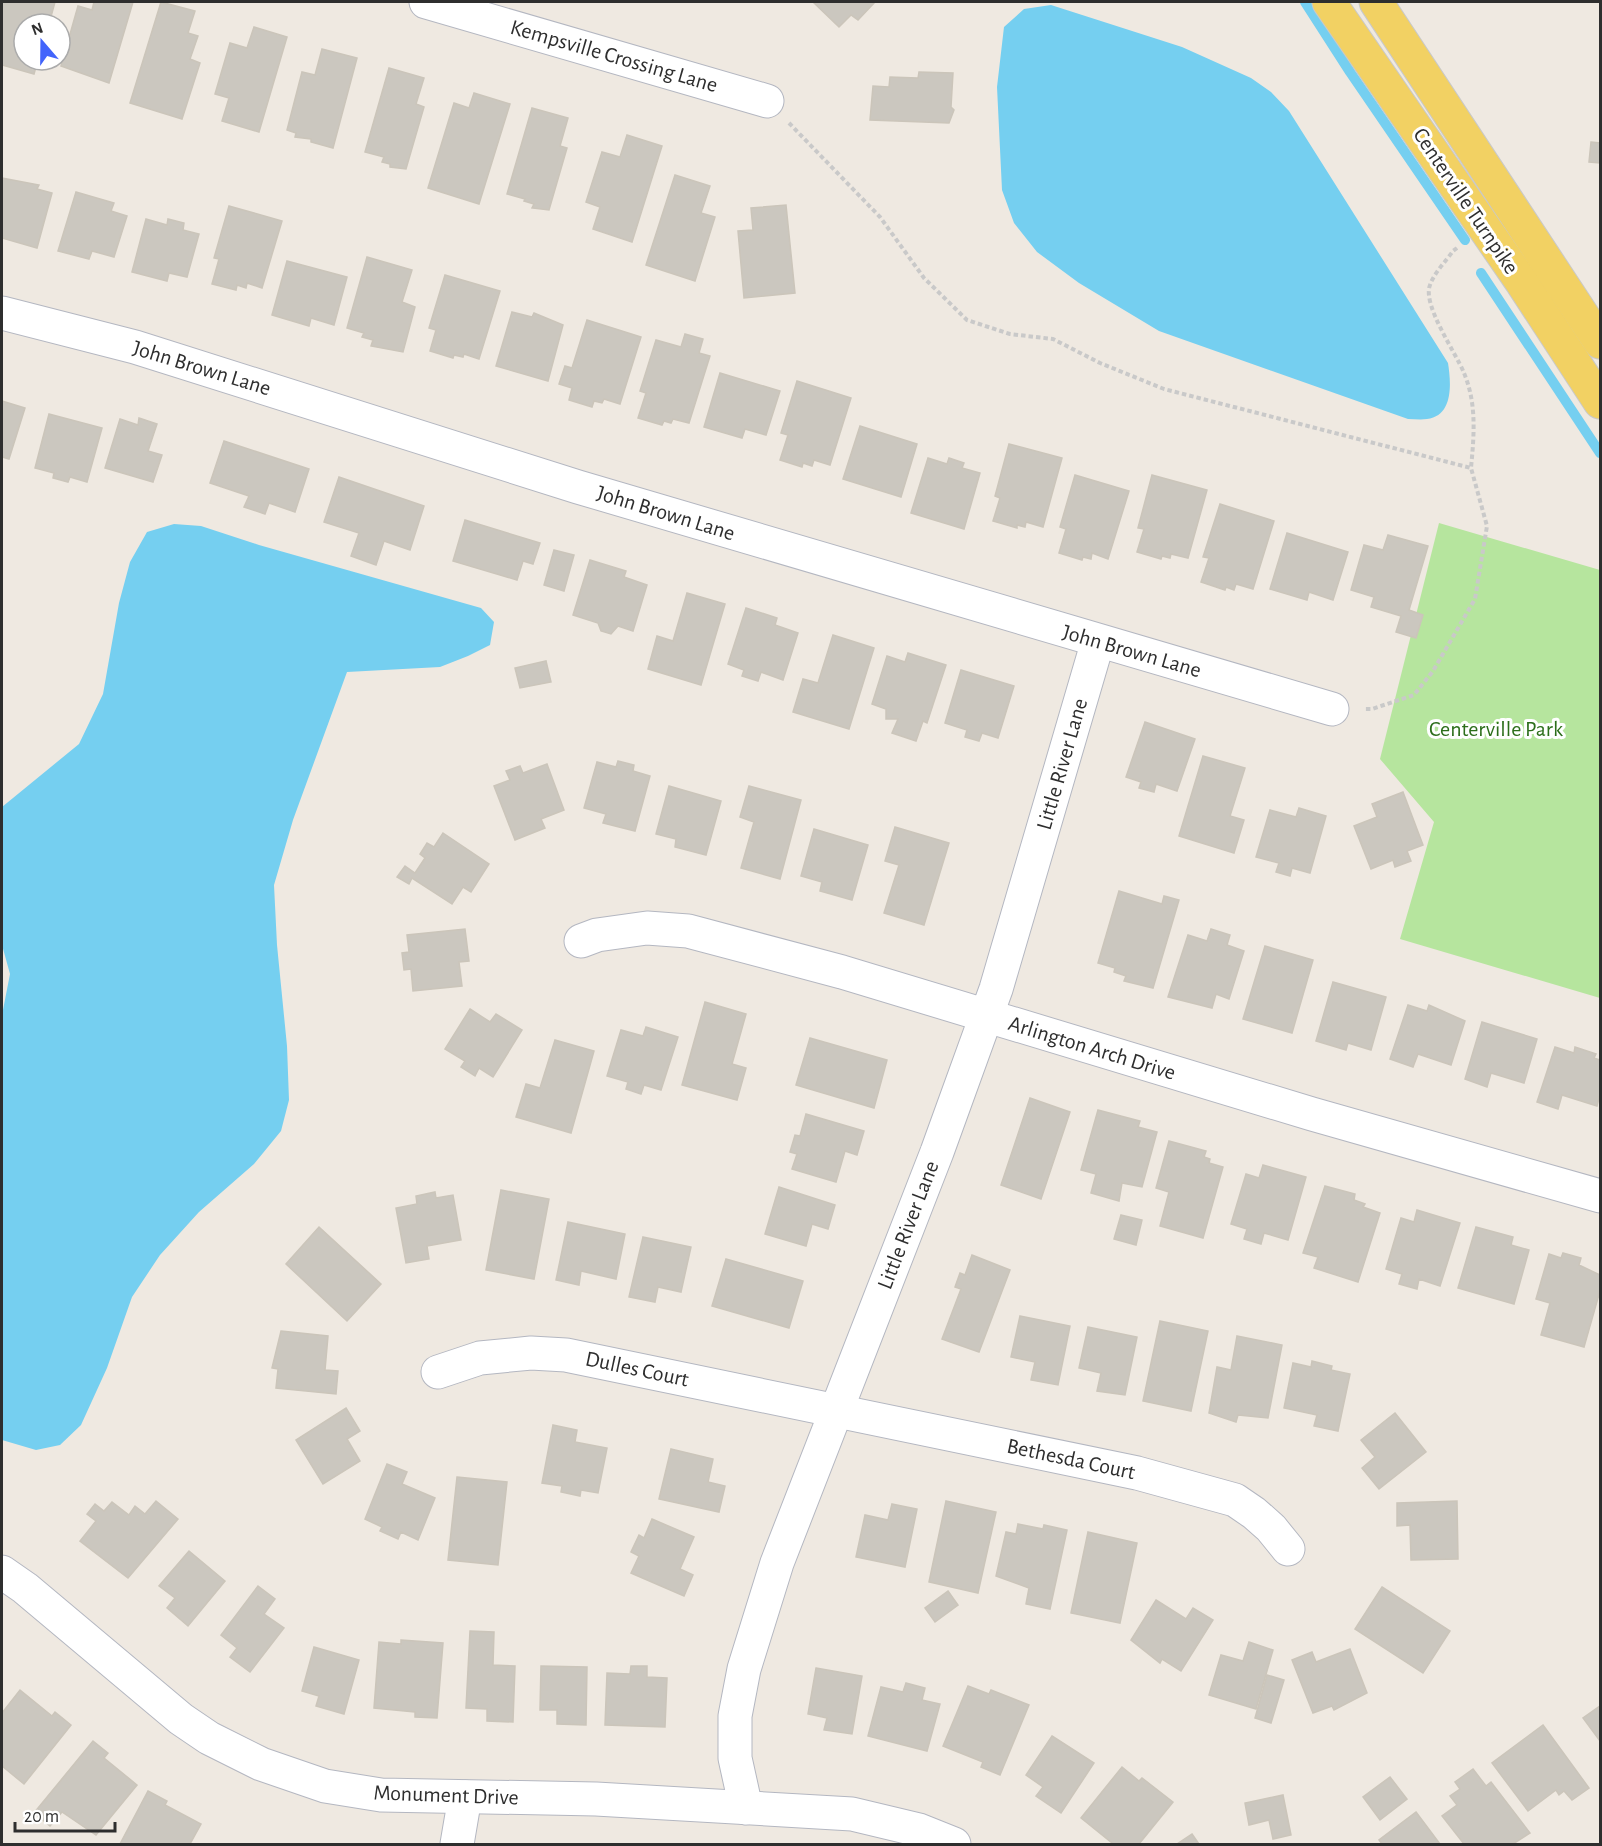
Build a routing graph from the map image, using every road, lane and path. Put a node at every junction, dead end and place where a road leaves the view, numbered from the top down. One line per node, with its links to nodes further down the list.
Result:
1 (426, 2): 4 (street, Kempsville Crossing Lane)
2 (1329, 2): 5 (main road, Centerville Turnpike)
3 (1376, 2): 7 (main road, Centerville Turnpike)
4 (767, 101): 9 (path)
5 (1485, 230): 8 (main road, Centerville Turnpike); 9 (path)
6 (2, 313): 10 (street, John Brown Lane)
7 (1600, 342)
8 (1600, 402)
9 (1471, 468): 11 (path)
10 (1098, 641): 11 (street, John Brown Lane); 13 (street, Little River Lane)
11 (1332, 709)
12 (581, 941): 13 (street, Arlington Arch Drive)
13 (986, 1016): 14 (street, Arlington Arch Drive); 16 (street, Little River Lane)
14 (1600, 1196)
15 (438, 1372): 16 (street, Dulles Court)
16 (836, 1410): 17 (street, Bethesda Court); 20 (street, Little River Lane)
17 (1288, 1549)
18 (2, 1572): 19 (street, Monument Drive)
19 (465, 1797): 20 (street, Monument Drive); 21 (street)
20 (746, 1808): 22 (street, Monument Drive)
21 (458, 1845)
22 (954, 1845)

